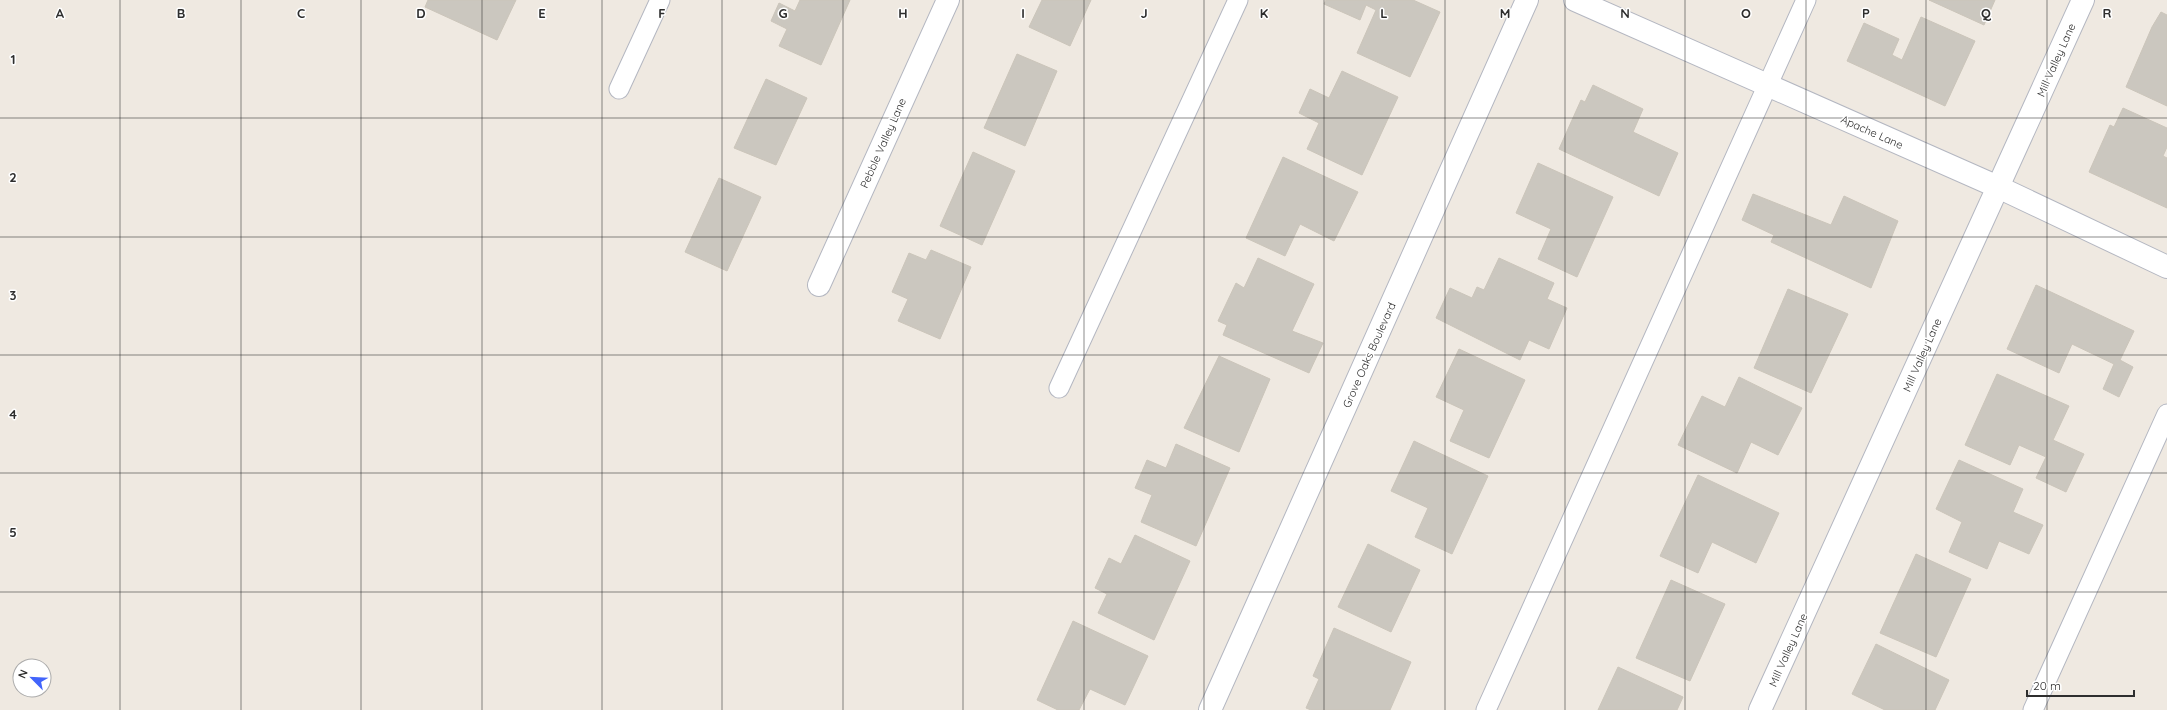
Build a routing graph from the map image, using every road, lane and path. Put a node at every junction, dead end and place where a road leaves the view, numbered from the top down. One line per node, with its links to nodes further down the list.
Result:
1 (660, 0): 9 (lane)
2 (948, 0): 12 (street, Pebble Valley Lane)
3 (1238, 0): 13 (lane)
4 (1528, 0): 15 (street, Grove Oaks Boulevard)
5 (1576, 0): 8 (street, Apache Lane)
6 (1806, 0): 8 (lane)
7 (2083, 0): 10 (street, Mill Valley Lane)
8 (1767, 85): 10 (street, Apache Lane); 16 (lane)
9 (619, 89)
10 (1998, 188): 11 (street, Apache Lane); 17 (street, Mill Valley Lane)
11 (2167, 267)
12 (819, 285)
13 (1059, 388)
14 (2167, 414): 18 (lane)
15 (1210, 710)
16 (1486, 710)
17 (1760, 710)
18 (2033, 710)

